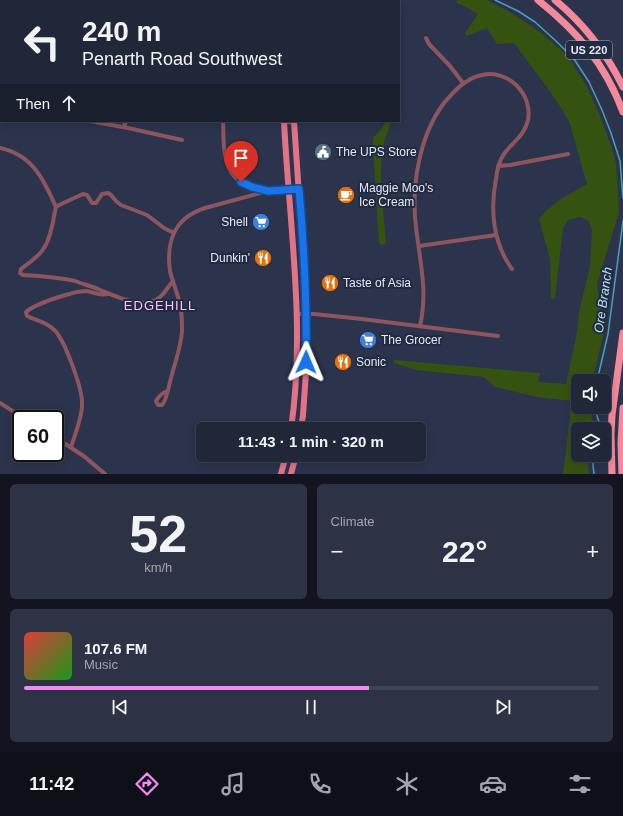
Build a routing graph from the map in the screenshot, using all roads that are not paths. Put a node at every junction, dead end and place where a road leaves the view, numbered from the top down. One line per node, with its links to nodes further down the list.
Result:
1 (538, 0): 6 (highway, US 220)
2 (555, 0): 5 (highway, US 220)
3 (426, 38): 4 (street)
4 (463, 83): 16 (street); 23 (street)
5 (623, 87)
6 (623, 112)
7 (96, 122): 12 (street)
8 (126, 122): 12 (street)
9 (222, 122): 19 (street)
10 (284, 122): 17 (main road)
11 (294, 122): 18 (main road)
12 (124, 127): 13 (street)
13 (182, 140)
14 (0, 148): 20 (street)
15 (568, 154): 16 (street)
16 (498, 166): 22 (street)
17 (289, 189): 18 (street); 19 (street); 27 (main road)
18 (299, 189): 28 (main road)
19 (268, 191): 21 (street)
20 (56, 208): 21 (street); 26 (street)
21 (174, 233): 25 (street)
22 (496, 235): 23 (street); 24 (street)
23 (418, 246): 29 (street)
24 (512, 269)
25 (173, 281): 26 (street); 32 (street)
26 (108, 294): 39 (street)
27 (296, 314): 28 (street); 36 (main road)
28 (306, 314): 29 (street); 37 (main road)
29 (420, 326): 31 (street)
30 (623, 333): 45 (highway)
31 (498, 336)
32 (167, 391)
33 (0, 404): 35 (street)
34 (623, 408): 46 (highway)
35 (12, 411)
36 (292, 422)
37 (302, 422)
38 (64, 443): 39 (street)
39 (71, 447): 42 (street)
40 (284, 462): 43 (main road)
41 (294, 462): 44 (main road)
42 (105, 474)
43 (281, 474)
44 (291, 474)
45 (612, 474)
46 (622, 474)

